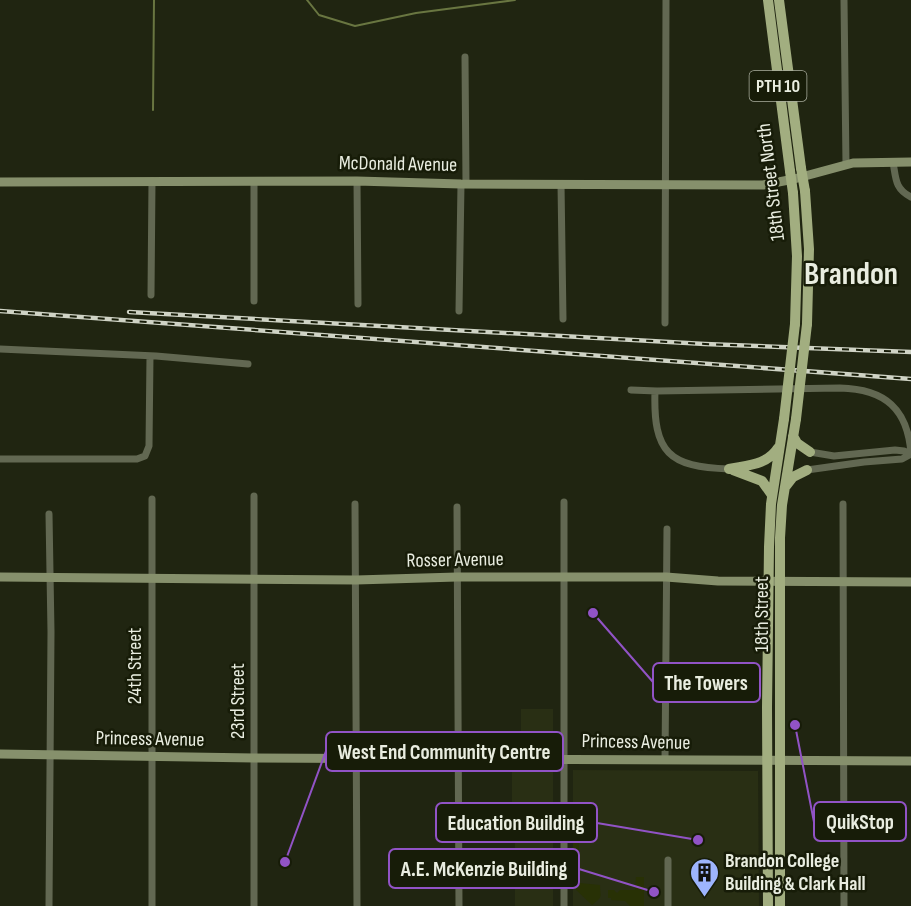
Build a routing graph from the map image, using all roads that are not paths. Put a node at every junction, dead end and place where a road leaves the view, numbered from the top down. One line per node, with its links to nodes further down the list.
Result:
1 (666, 0): 16 (street)
2 (768, 0): 9 (main road, 18th Street North / PTH 10)
3 (779, 0): 25 (main road, 18th Street North / PTH 10, bridge)
4 (844, 0): 8 (street)
5 (465, 57): 14 (street)
6 (893, 162): 7 (street, McDonald Avenue); 8 (street, McDonald Avenue); 17 (street)
7 (911, 162)
8 (846, 165): 9 (street, McDonald Avenue)
9 (792, 175): 16 (street, McDonald Avenue); 24 (main road, 18th Street North / PTH 10, bridge)
10 (152, 181): 11 (street, McDonald Avenue); 13 (street, McDonald Avenue); 18 (street)
11 (254, 181): 12 (street, McDonald Avenue); 19 (street)
12 (357, 181): 14 (street, McDonald Avenue); 20 (street)
13 (0, 182)
14 (463, 184): 15 (street, McDonald Avenue); 21 (street)
15 (561, 184): 16 (street, McDonald Avenue); 22 (street)
16 (666, 184): 23 (street)
17 (911, 197)
18 (151, 295)
19 (254, 301)
20 (358, 304)
21 (459, 311)
22 (563, 319)
23 (665, 323)
24 (795, 324): 32 (main road, 18th Street / PTH 10, bridge)
25 (807, 324): 31 (main road, 18th Street / PTH 10, bridge)
26 (0, 349): 27 (street)
27 (150, 356): 28 (street); 35 (street)
28 (248, 364)
29 (631, 390): 30 (street)
30 (655, 391): 34 (street); 36 (street)
31 (793, 436): 33 (main road); 38 (main road, 18th Street / PTH 10)
32 (780, 445): 36 (main road); 39 (main road, 18th Street / PTH 10)
33 (810, 452): 34 (street)
34 (911, 454): 37 (street)
35 (0, 459)
36 (729, 469): 39 (main road)
37 (807, 470): 38 (main road)
38 (784, 489): 58 (main road, 18th Street / PTH 10)
39 (772, 495): 57 (main road, 18th Street / PTH 10)
40 (254, 496): 54 (street, 23rd Street)
41 (152, 499): 53 (street, 24th Street)
42 (564, 502): 50 (street)
43 (355, 504): 55 (street)
44 (843, 504): 56 (street)
45 (457, 507): 49 (street)
46 (49, 514): 52 (street)
47 (667, 529): 51 (street)
48 (0, 577): 52 (street, Rosser Avenue)
49 (458, 577): 50 (street, Rosser Avenue); 55 (street, Rosser Avenue); 64 (street)
50 (564, 577): 51 (street, Rosser Avenue); 66 (street)
51 (666, 577): 57 (street, Rosser Avenue); 67 (street)
52 (49, 578): 53 (street, Rosser Avenue); 61 (street)
53 (152, 578): 54 (street, Rosser Avenue); 62 (street, 24th Street)
54 (254, 579): 55 (street, Rosser Avenue); 63 (street, 23rd Street)
55 (356, 580): 65 (street)
56 (844, 581): 58 (street, Rosser Avenue); 59 (street, Rosser Avenue); 71 (street)
57 (768, 582): 58 (street, Rosser Avenue); 69 (main road, 18th Street / PTH 10)
58 (780, 582): 70 (main road, 18th Street / PTH 10)
59 (911, 582)
60 (0, 754): 61 (street, Princess Avenue)
61 (51, 754): 62 (street, Princess Avenue); 73 (street)
62 (152, 757): 63 (street, Princess Avenue); 74 (street, 24th Street)
63 (254, 758): 65 (street, Princess Avenue); 75 (street, 23rd Street)
64 (459, 758): 65 (street, Princess Avenue); 66 (street, Princess Avenue); 77 (street)
65 (357, 759): 76 (street)
66 (564, 759): 67 (street, Princess Avenue); 78 (street)
67 (665, 760): 69 (street, Princess Avenue)
68 (911, 760): 71 (street, Princess Avenue)
69 (767, 761): 70 (street, Princess Avenue); 80 (main road, 18th Street / PTH 10)
70 (780, 761): 71 (street, Princess Avenue); 81 (main road, 18th Street / PTH 10)
71 (844, 761): 82 (street)
72 (668, 860): 79 (street)
73 (49, 906)
74 (152, 906)
75 (254, 906)
76 (357, 906)
77 (459, 906)
78 (564, 906)
79 (668, 906)
80 (768, 906)
81 (780, 906)
82 (844, 906)

